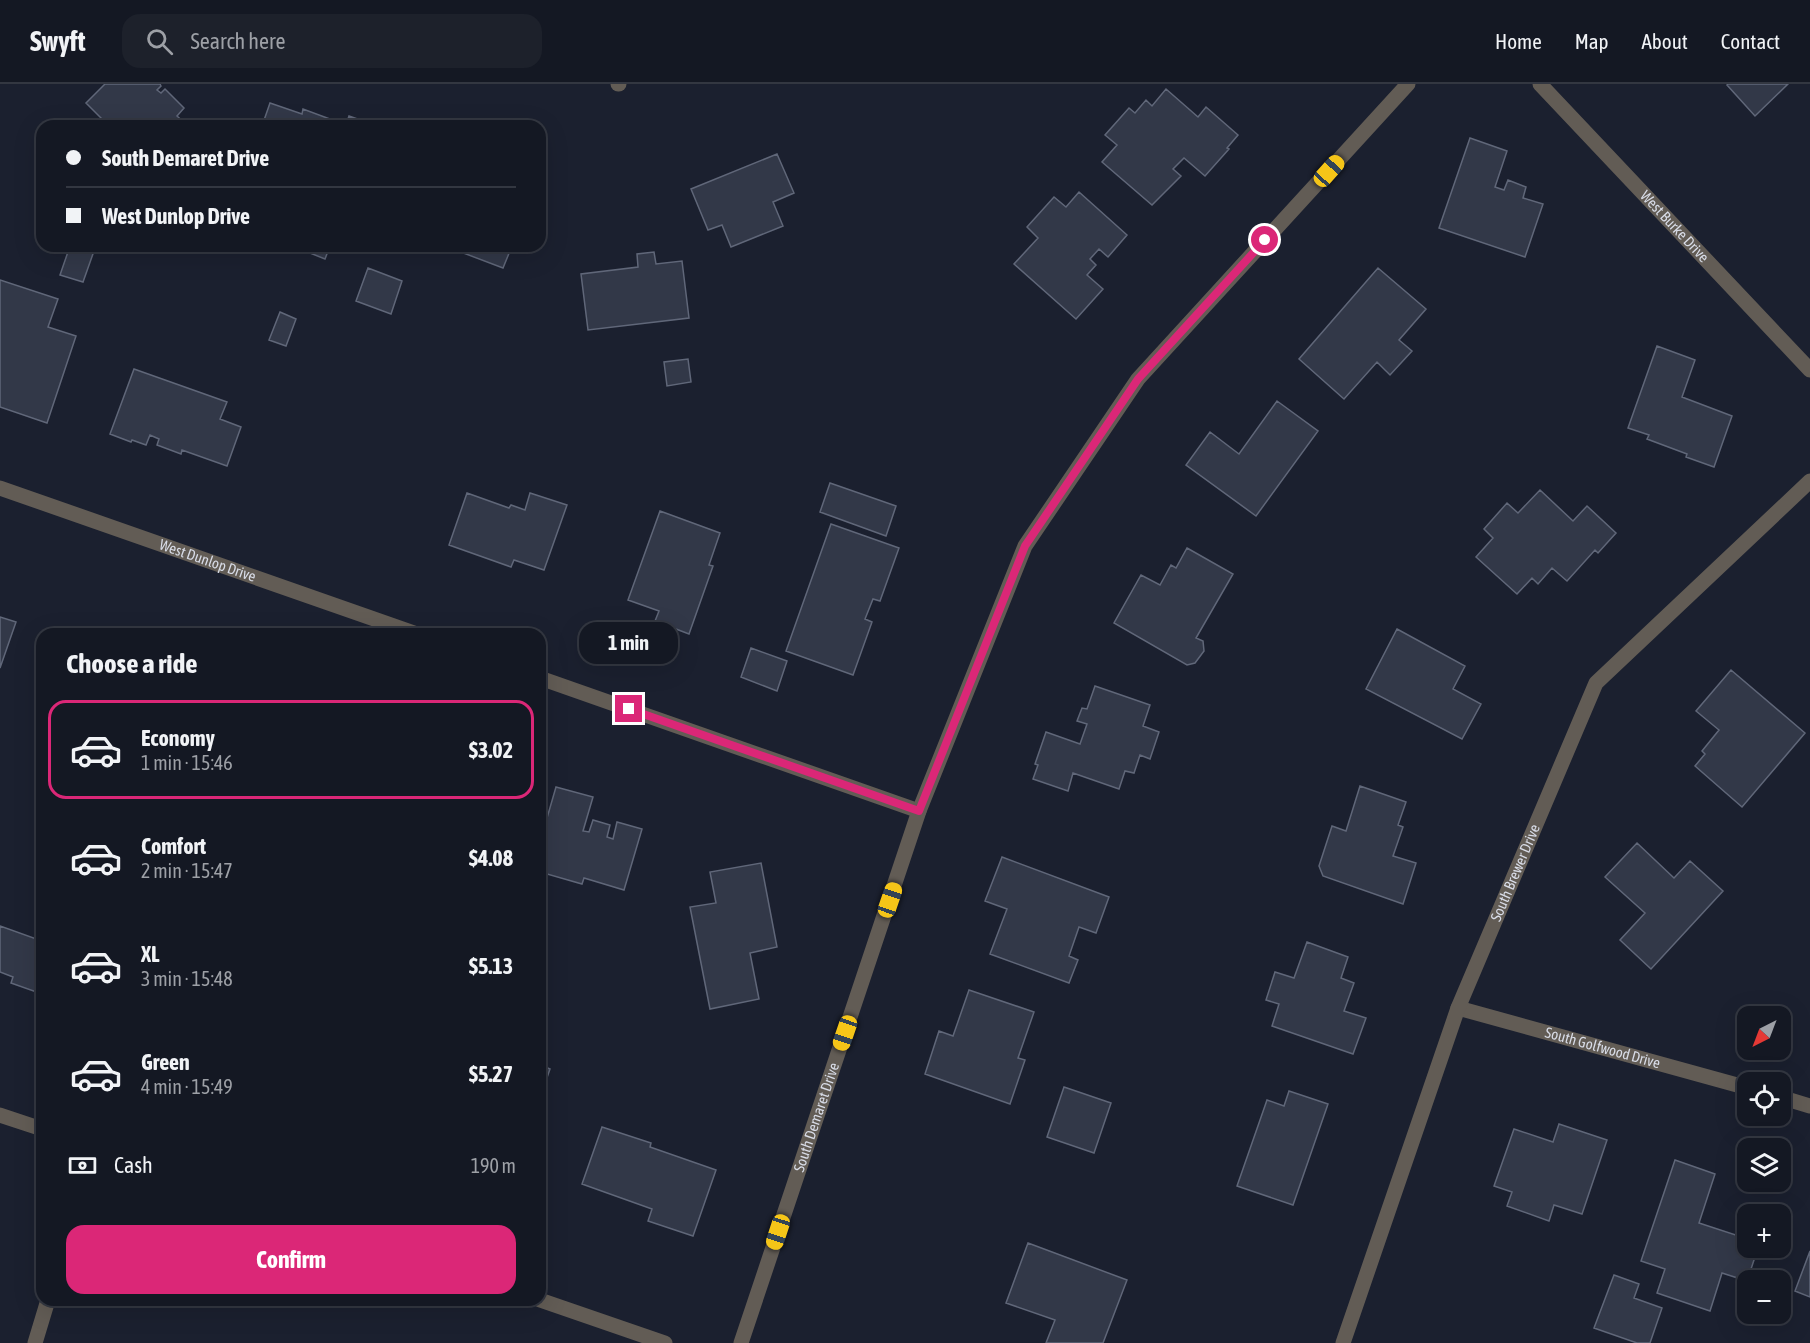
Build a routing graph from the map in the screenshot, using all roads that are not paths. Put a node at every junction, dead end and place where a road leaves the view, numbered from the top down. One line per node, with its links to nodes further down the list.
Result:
1 (1408, 84): 8 (street, South Demaret Drive)
2 (1540, 84): 3 (street, West Burke Drive)
3 (1810, 370)
4 (1810, 482): 9 (street, South Brewer Drive)
5 (0, 488): 6 (street, West Dunlop Drive)
6 (400, 628)
7 (546, 680): 8 (street)
8 (919, 811): 19 (street, South Demaret Drive)
9 (1458, 1008): 10 (street, South Golfwood Drive); 20 (street, South Brewer Drive)
10 (1737, 1085)
11 (1791, 1100): 12 (street)
12 (1810, 1106)
13 (0, 1115): 14 (street)
14 (36, 1127)
15 (546, 1302): 18 (street)
16 (46, 1306): 17 (street)
17 (35, 1343)
18 (665, 1343)
19 (741, 1343)
20 (1343, 1343)

